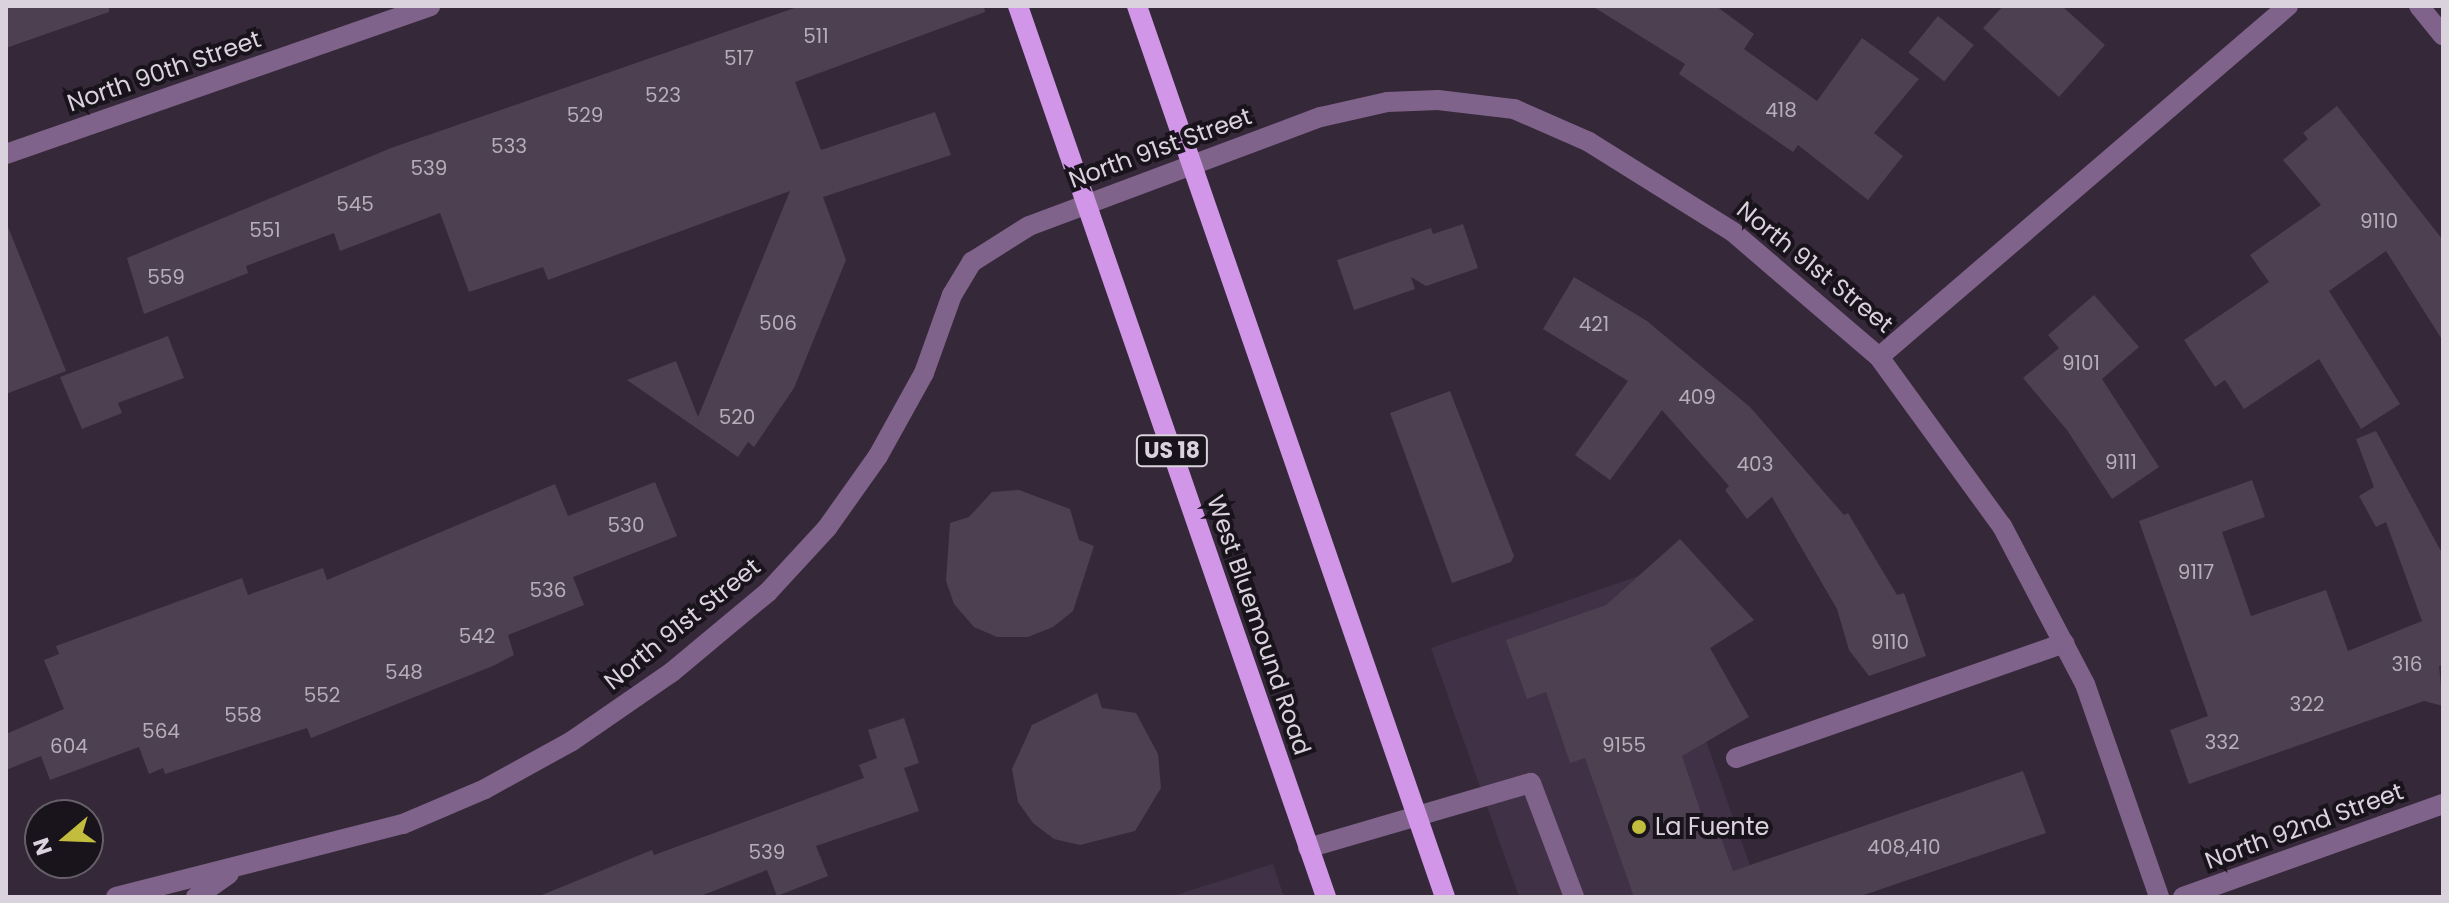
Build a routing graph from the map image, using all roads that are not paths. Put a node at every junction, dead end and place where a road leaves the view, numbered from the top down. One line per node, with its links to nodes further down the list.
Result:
1 (430, 6): 7 (street, North 90th Street)
2 (1018, 6): 9 (main road, West Bluemound Road / US 18)
3 (1137, 6): 8 (main road)
4 (2288, 6): 10 (street, North 91st Street)
5 (2419, 6): 6 (street)
6 (2443, 36)
7 (6, 154)
8 (1192, 163): 9 (street, North 91st Street); 10 (street, North 91st Street); 14 (main road)
9 (1086, 203): 15 (main road, West Bluemound Road / US 18); 16 (street, North 91st Street)
10 (1879, 357): 11 (street)
11 (2064, 643): 12 (street); 22 (street)
12 (1736, 758)
13 (2443, 804): 23 (street, North 92nd Street)
14 (1416, 813): 15 (street); 20 (main road); 21 (street)
15 (1308, 848): 19 (main road, West Bluemound Road / US 18)
16 (239, 867): 17 (street, North 91st Street); 18 (street)
17 (116, 897)
18 (196, 897)
19 (1326, 897)
20 (1445, 897)
21 (1574, 897)
22 (2159, 897)
23 (2183, 897)

